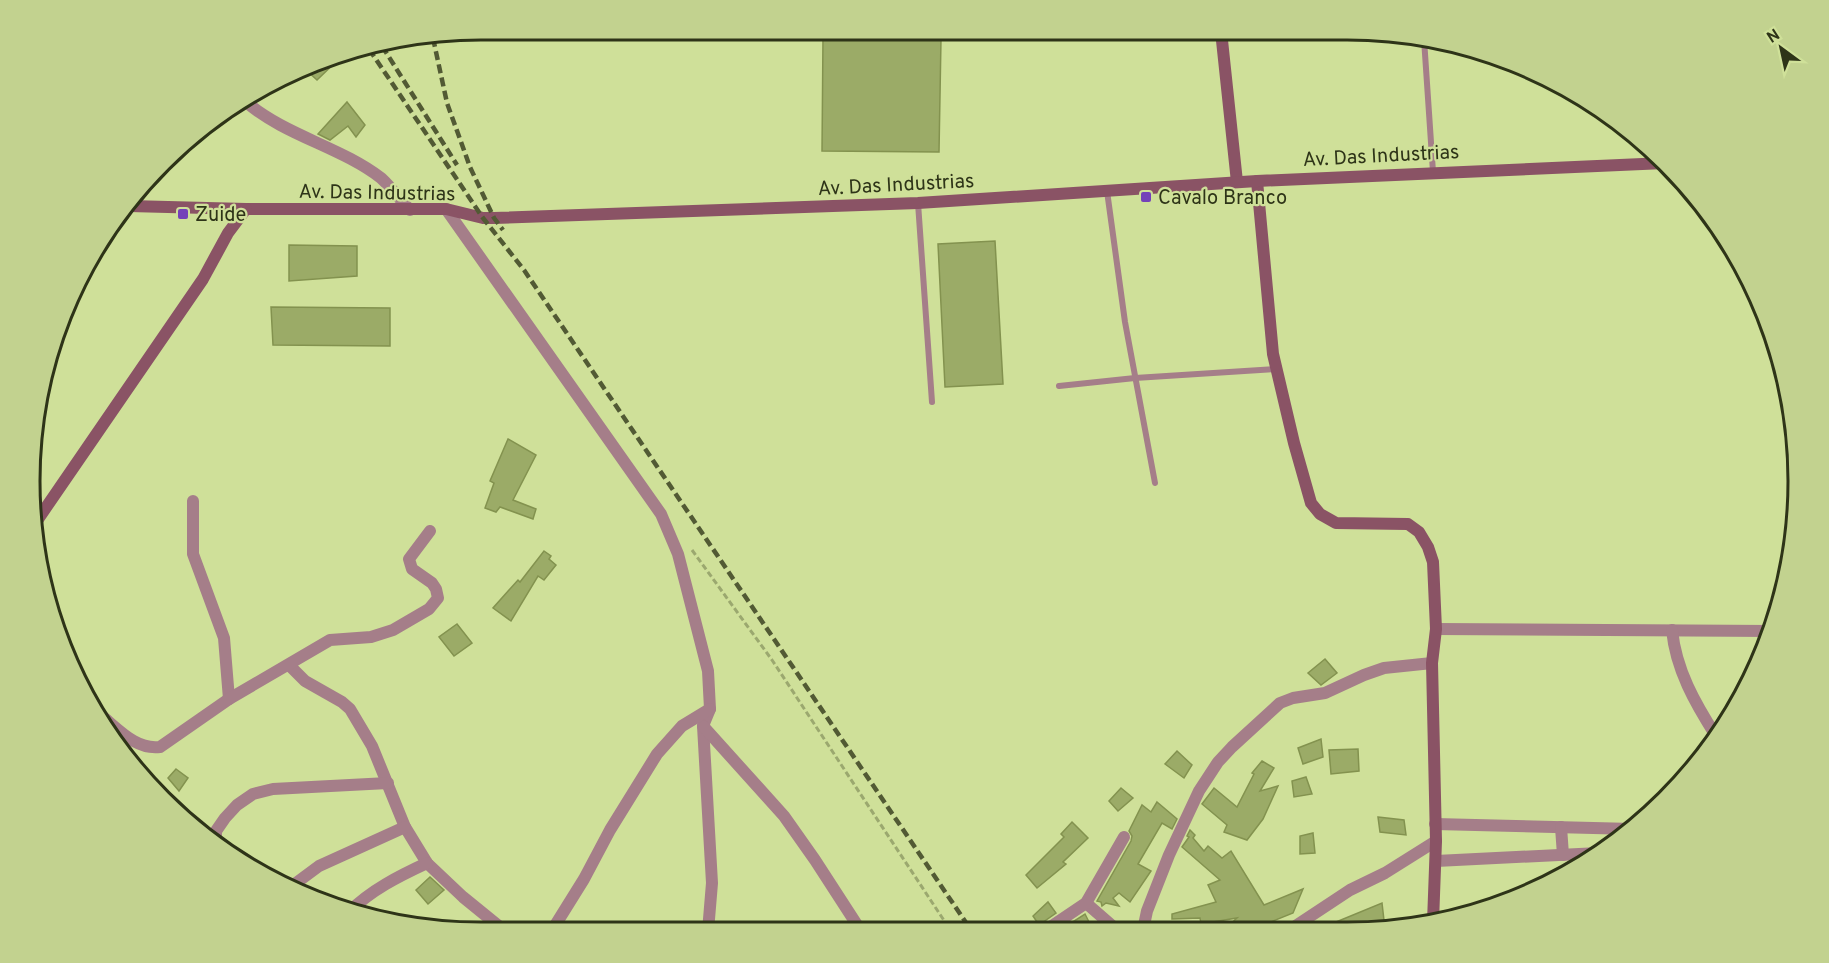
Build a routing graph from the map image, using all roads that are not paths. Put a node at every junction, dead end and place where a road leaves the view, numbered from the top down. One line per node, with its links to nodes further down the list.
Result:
1 (1222, 40): 7 (main road)
2 (1425, 47): 5 (lane)
3 (252, 106): 13 (street)
4 (1652, 163): 5 (main road, Av. Das Industrias)
5 (1432, 172): 6 (main road, Av. Das Industrias)
6 (1257, 181): 7 (main road, Av. Das Industrias); 14 (main road)
7 (1237, 182): 8 (main road, Av. Das Industrias)
8 (1107, 191): 9 (main road, Av. Das Industrias); 15 (lane)
9 (918, 203): 11 (main road, Av. Das Industrias); 17 (lane)
10 (138, 206): 12 (main road, Av. Das Industrias)
11 (447, 208): 13 (main road, Av. Das Industrias); 28 (street)
12 (246, 209): 13 (main road, Av. Das Industrias); 20 (main road)
13 (410, 210)
14 (1276, 369): 15 (lane); 22 (main road)
15 (1135, 378): 16 (lane); 18 (lane)
16 (1059, 386)
17 (932, 402)
18 (1155, 483)
19 (194, 501): 27 (street)
20 (41, 514)
21 (430, 531): 26 (street)
22 (1436, 629): 23 (street); 25 (main road)
23 (1671, 630): 24 (street); 31 (street)
24 (1762, 631)
25 (1432, 663): 33 (main road); 54 (street)
26 (289, 665): 27 (street); 32 (street)
27 (229, 699): 29 (street)
28 (710, 709): 30 (street); 49 (street)
29 (114, 725)
30 (703, 726): 50 (street); 51 (street)
31 (1712, 729)
32 (388, 783): 34 (street); 37 (street)
33 (1435, 824): 35 (street); 39 (main road)
34 (405, 827): 43 (street); 44 (street)
35 (1561, 827): 36 (street); 41 (street)
36 (1619, 829)
37 (216, 833)
38 (1124, 837): 45 (street)
39 (1436, 841): 42 (main road); 55 (street)
40 (1583, 854): 41 (street)
41 (1563, 855): 42 (street)
42 (1436, 861): 47 (main road)
43 (427, 863): 46 (street); 48 (street)
44 (297, 882)
45 (1086, 903): 52 (street); 53 (street)
46 (359, 905)
47 (1433, 914)
48 (494, 922)
49 (557, 922)
50 (709, 922)
51 (855, 922)
52 (1059, 922)
53 (1108, 922)
54 (1145, 922)
55 (1302, 922)

